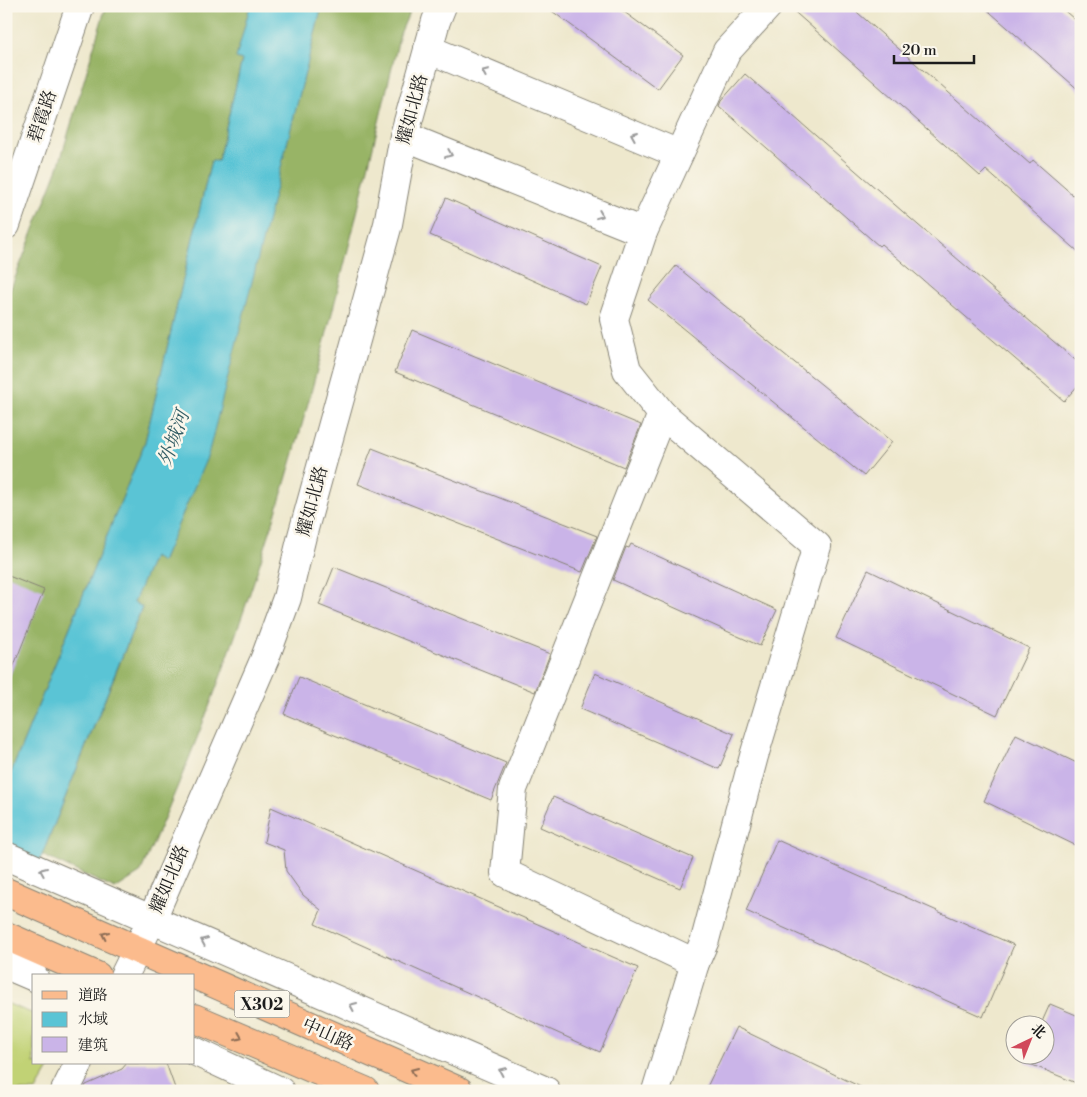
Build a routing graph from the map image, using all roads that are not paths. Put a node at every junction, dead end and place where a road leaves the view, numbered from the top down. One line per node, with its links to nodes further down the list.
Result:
1 (80, 6): 7 (street, 碧霞路)
2 (442, 6): 4 (street, 耀如北路)
3 (768, 6): 6 (street)
4 (428, 49): 5 (street, 耀如北路); 6 (street, one-way to 4)
5 (404, 136): 8 (street, one-way to 8); 12 (street, 耀如北路)
6 (680, 154): 8 (street)
7 (6, 225)
8 (643, 232): 9 (street)
9 (662, 414): 15 (street); 15 (street)
10 (6, 856): 12 (street, one-way to 10)
11 (6, 892): 14 (main road, 中山路 / X302, one-way to 11)
12 (152, 919): 14 (street, 耀如北路); 29 (street, one-way to 12)
13 (6, 936): 17 (main road)
14 (138, 950): 18 (street, 耀如北路); 19 (main road, 中山路 / X302, one-way to 14)
15 (696, 963): 30 (street)
16 (6, 965): 21 (street)
17 (93, 974)
18 (125, 974)
19 (192, 974)
20 (195, 975): 28 (main road, 中山路 / X302, one-way to 20)
21 (32, 976)
22 (195, 1018): 27 (main road, X302, one-way to 27)
23 (195, 1051): 26 (street)
24 (78, 1064): 25 (street)
25 (64, 1091)
26 (280, 1091)
27 (365, 1091)
28 (458, 1091)
29 (546, 1091)
30 (656, 1091)

